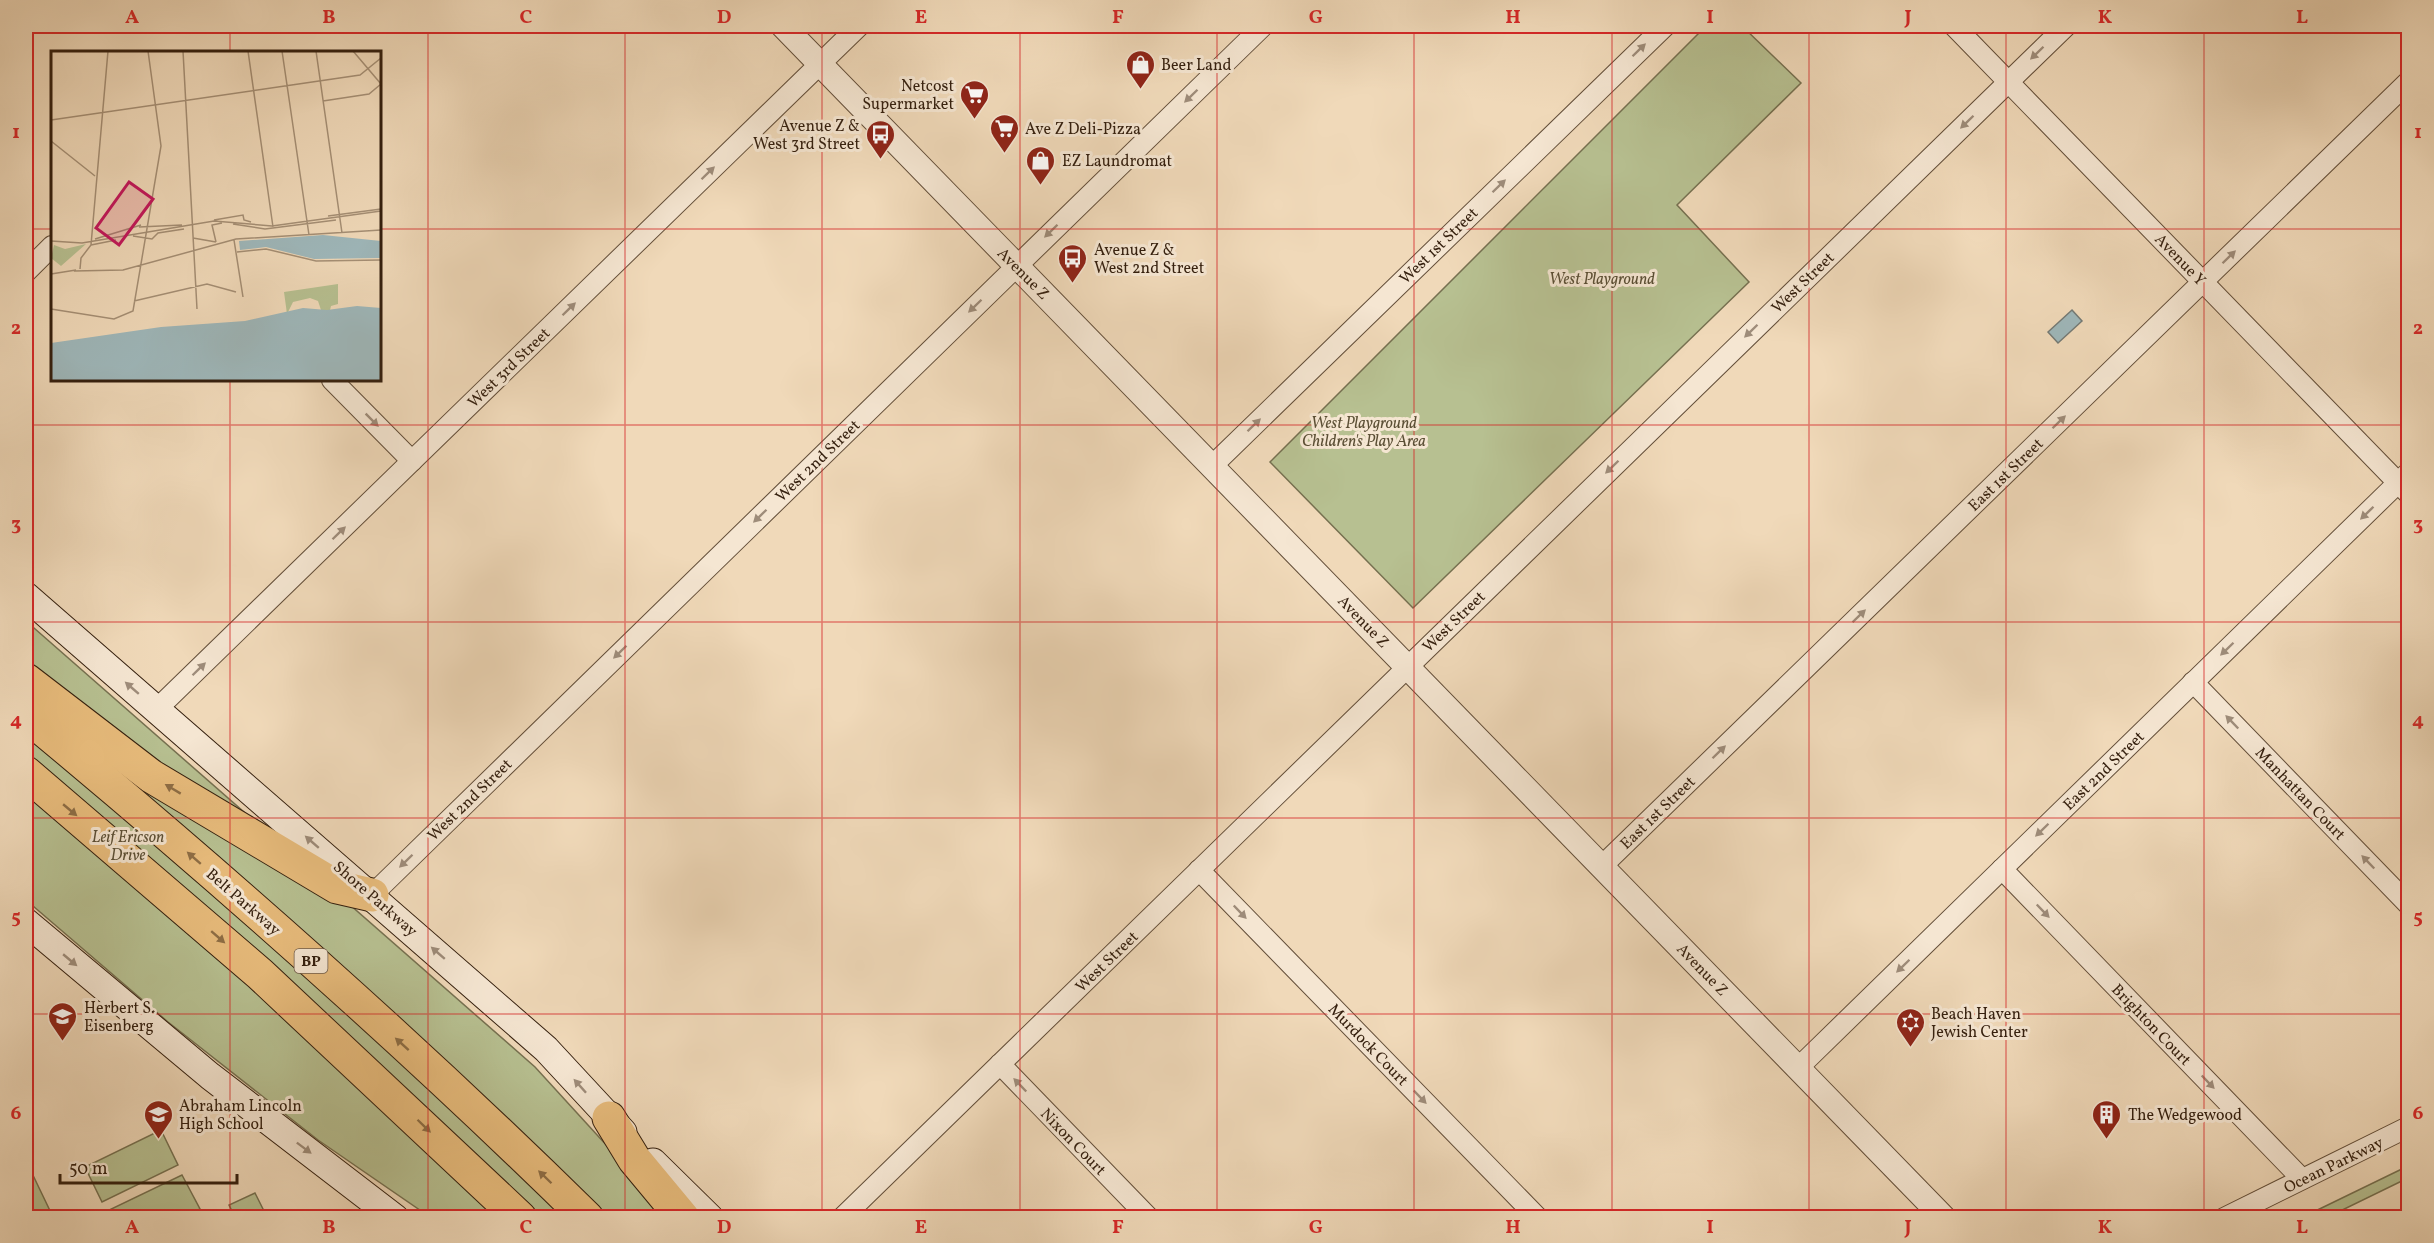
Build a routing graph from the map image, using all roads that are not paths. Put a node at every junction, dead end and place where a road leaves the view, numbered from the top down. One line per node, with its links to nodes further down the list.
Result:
1 (783, 26): 7 (street, Avenue Z)
2 (859, 26): 7 (street, West 3rd Street)
3 (1263, 26): 11 (street, West 2nd Street, one-way to 11)
4 (1665, 26): 16 (street, West 1st Street, one-way to 4)
5 (1954, 26): 8 (street, Avenue Y)
6 (2066, 26): 8 (street, West Street, one-way to 8)
7 (820, 64): 11 (street, Avenue Z); 15 (street, West 3rd Street, one-way to 7)
8 (2008, 81): 13 (street, Avenue Y); 19 (street, West Street, one-way to 19)
9 (2409, 82): 13 (street, East 1st Street, one-way to 9)
10 (51, 247): 12 (street)
11 (1016, 265): 16 (street, Avenue Z); 28 (street, West 2nd Street, one-way to 28)
12 (26, 272)
13 (2203, 282): 17 (street, Avenue Y); 25 (street, East 1st Street, one-way to 13)
14 (333, 381): 15 (street, one-way to 15)
15 (412, 460): 22 (street, West 3rd Street, one-way to 15)
16 (1212, 466): 19 (street, Avenue Z)
17 (2405, 483): 21 (street, East 2nd Street, one-way to 21)
18 (26, 596): 22 (main road, Shore Parkway, one-way to 18)
19 (1407, 666): 25 (street, Avenue Z); 27 (street, West Street)
20 (26, 680): 28 (highway, one-way to 20)
21 (2193, 682): 26 (street, East 2nd Street, one-way to 26); 29 (street, Manhattan Court, one-way to 21)
22 (157, 709): 28 (main road, Shore Parkway, one-way to 22)
23 (26, 715): 38 (highway, Belt Parkway / BP, one-way to 23)
24 (26, 773): 37 (highway, BP, one-way to 37)
25 (1602, 866): 32 (street, Avenue Z)
26 (2002, 869): 32 (street, East 2nd Street, one-way to 32); 35 (street, Brighton Court, one-way to 35)
27 (1199, 870): 31 (street, West Street); 43 (street, Murdock Court, one-way to 43)
28 (372, 895): 33 (main road, Shore Parkway, one-way to 28)
29 (2409, 904)
30 (26, 922): 36 (main road, one-way to 36)
31 (1000, 1064): 41 (street, West Street); 42 (street, Nixon Court, one-way to 31)
32 (1798, 1068): 44 (street, Avenue Z)
33 (609, 1118): 39 (highway); 40 (main road, Shore Parkway)
34 (2409, 1127): 35 (street, Ocean Parkway)
35 (2302, 1179): 45 (street, Ocean Parkway)
36 (395, 1218)
37 (520, 1218)
38 (587, 1218)
39 (683, 1218)
40 (710, 1218)
41 (842, 1218)
42 (1149, 1218)
43 (1538, 1218)
44 (1944, 1218)
45 (2224, 1218)

